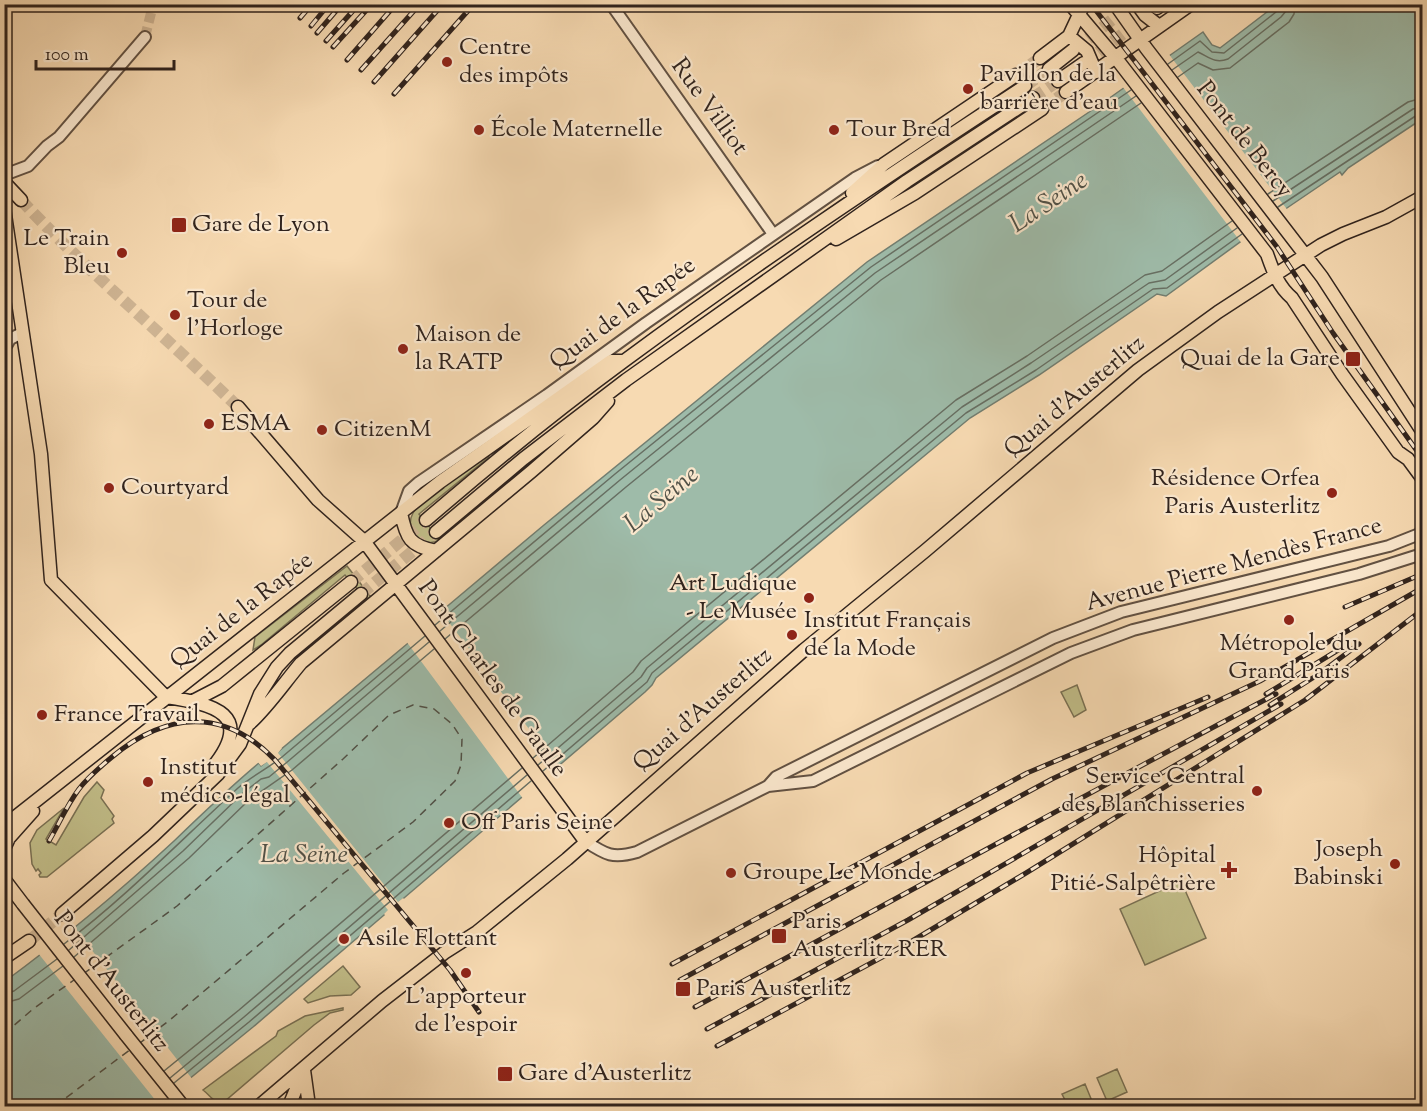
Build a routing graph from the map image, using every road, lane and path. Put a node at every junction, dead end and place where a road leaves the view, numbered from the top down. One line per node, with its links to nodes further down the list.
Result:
1 (611, 4): 29 (street, Rue Villiot)
2 (1115, 4): 9 (main road, Pont de Bercy)
3 (1137, 4): 6 (main road)
4 (1191, 4): 6 (main road)
5 (1077, 8): 7 (main road); 12 (main road)
6 (1159, 26): 9 (main road)
7 (1069, 36): 11 (main road); 15 (main road)
8 (145, 37): 23 (street)
9 (1144, 45): 12 (main road); 31 (main road, Pont de Bercy)
10 (1074, 50): 14 (main road)
11 (1040, 58)
12 (1115, 58): 15 (main road); 32 (main road)
13 (1084, 63): 17 (main road)
14 (1049, 69)
15 (1096, 72): 19 (main road)
16 (1016, 75): 22 (main road)
17 (1058, 81)
18 (1024, 86): 28 (main road, Quai de la Rapée)
19 (1066, 92)
20 (1033, 98): 30 (main road)
21 (1042, 109): 30 (main road)
22 (884, 164): 28 (main road); 29 (street, Quai de la Rapée)
23 (4, 175)
24 (4, 182): 26 (main road)
25 (1422, 196): 31 (main road)
26 (21, 200)
27 (4, 208): 33 (main road)
28 (825, 218): 35 (main road, Quai de la Rapée)
29 (773, 234): 40 (street, Quai de la Rapée)
30 (807, 251): 36 (main road)
31 (1307, 255): 32 (main road); 38 (main road, Pont de Bercy)
32 (1275, 276): 39 (main road); 57 (main road, Quai d'Austerlitz)
33 (22, 333): 34 (street); 50 (main road)
34 (7, 344)
35 (623, 361): 40 (main road, Quai de la Rapée); 41 (main road, Quai de la Rapée)
36 (626, 380): 42 (main road); 45 (main road)
37 (238, 407): 44 (main road, Pont Charles de Gaulle)
38 (1422, 431)
39 (1422, 478)
40 (401, 513): 44 (main road, Quai de la Rapée); 45 (main road)
41 (426, 520)
42 (436, 532)
43 (1422, 533): 54 (street, Avenue Pierre Mendès France)
44 (364, 542): 48 (main road, Pont Charles de Gaulle); 50 (main road, Quai de la Rapée)
45 (436, 551): 48 (main road)
46 (1422, 554): 54 (street, Avenue Pierre Mendès France)
47 (351, 582): 51 (main road, Quai de la Rapée)
48 (400, 589): 52 (main road); 57 (main road, Pont Charles de Gaulle)
49 (361, 594): 52 (main road)
50 (166, 698): 51 (main road, Quai de la Rapée); 53 (main road, Quai de la Rapée)
51 (193, 701): 56 (main road)
52 (249, 724): 56 (main road)
53 (69, 774): 55 (main road, Quai de la Rapée); 58 (main road, Quai de la Rapée)
54 (768, 786): 57 (street, Avenue Pierre Mendès France)
55 (4, 826)
56 (153, 836): 60 (main road)
57 (585, 841): 63 (main road, Quai d'Austerlitz)
58 (4, 849)
59 (5, 879): 64 (main road, Pont d'Austerlitz, bridge)
60 (62, 914)
61 (29, 941): 62 (main road)
62 (4, 958)
63 (304, 1070): 65 (main road, Quai d'Austerlitz); 66 (main road); 67 (main road)
64 (183, 1107)
65 (259, 1107)
66 (289, 1107)
67 (309, 1107)

